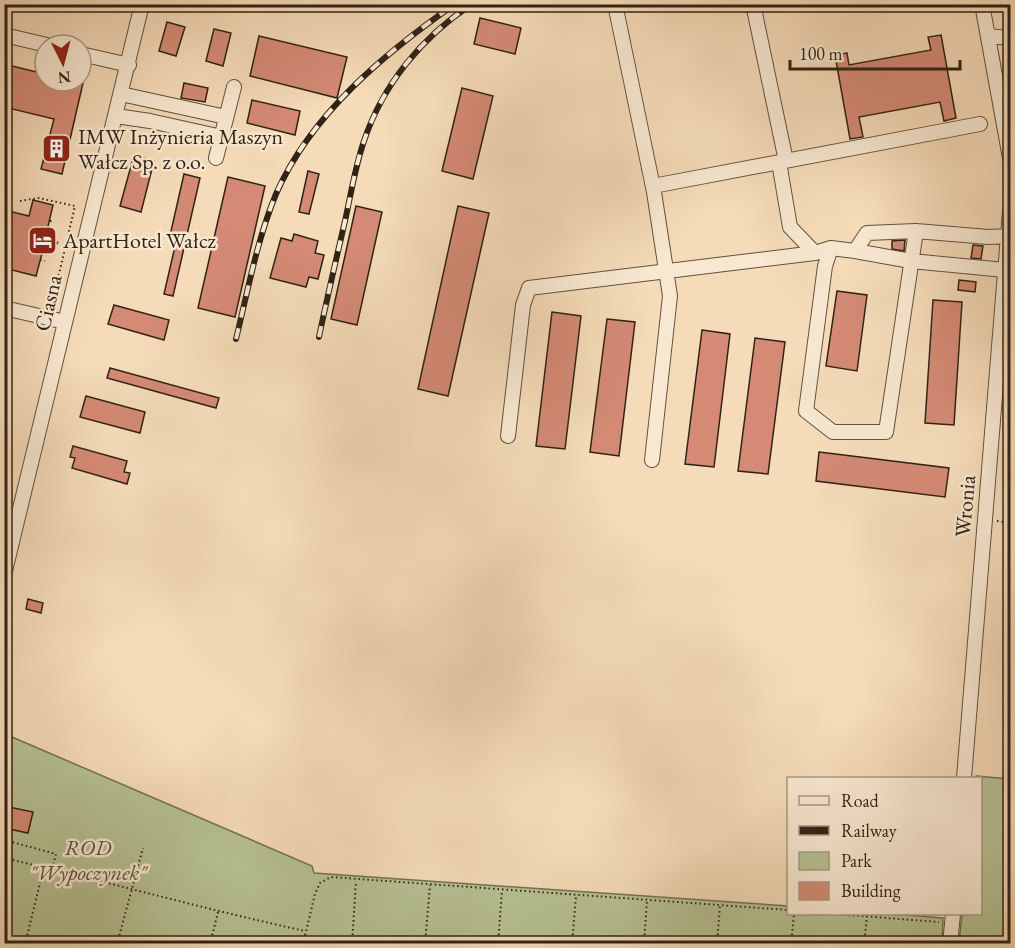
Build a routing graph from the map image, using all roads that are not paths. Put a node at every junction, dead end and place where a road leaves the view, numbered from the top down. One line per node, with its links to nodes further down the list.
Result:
1 (142, 4): 10 (street, Ciasna)
2 (615, 4): 20 (street)
3 (753, 4): 19 (street)
4 (982, 4): 6 (street)
5 (4, 34): 8 (street)
6 (988, 36): 7 (street); 18 (street)
7 (1011, 38)
8 (33, 41)
9 (93, 57): 10 (street)
10 (129, 65): 12 (street, Ciasna)
11 (234, 87): 14 (street)
12 (121, 94): 13 (street, Ciasna); 14 (street)
13 (116, 116): 16 (street); 32 (street, Ciasna)
14 (226, 117): 16 (street)
15 (980, 124): 19 (street)
16 (222, 137): 17 (street)
17 (216, 158)
18 (1011, 159)
19 (783, 162): 20 (street); 26 (street)
20 (653, 186): 29 (street)
21 (1011, 211): 23 (street, Wronia)
22 (916, 231): 23 (street); 25 (street); 27 (street)
23 (1009, 237): 28 (street, Wronia)
24 (831, 248): 25 (street); 26 (street); 27 (street)
25 (855, 251): 27 (street)
26 (815, 253): 29 (street)
27 (911, 261): 28 (street)
28 (1005, 270): 30 (street, Wronia)
29 (668, 271): 33 (street); 34 (street)
30 (1007, 303): 36 (street, Wronia)
31 (4, 308): 32 (street)
32 (65, 322): 35 (street, Ciasna)
33 (508, 436)
34 (652, 460)
35 (4, 575)
36 (964, 777)
37 (953, 915): 38 (street)
38 (950, 944)

